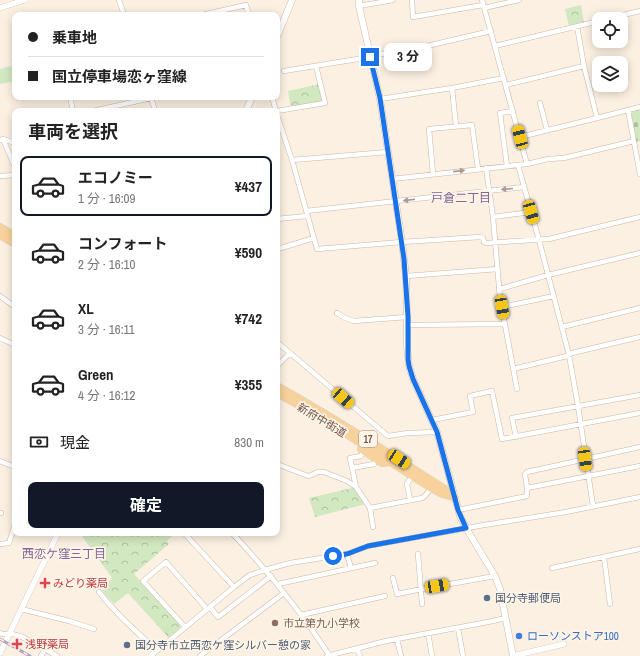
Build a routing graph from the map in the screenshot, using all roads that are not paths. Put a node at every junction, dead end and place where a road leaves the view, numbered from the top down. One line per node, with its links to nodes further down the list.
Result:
1 (25, 0): 9 (street)
2 (119, 0): 11 (street)
3 (292, 0): 17 (main road)
4 (393, 0): 7 (street)
5 (412, 0): 8 (street)
6 (519, 0): 8 (street)
7 (359, 3): 20 (main road)
8 (483, 4): 18 (street)
9 (0, 8)
10 (640, 11): 14 (street)
11 (123, 12)
12 (215, 12): 13 (street)
13 (248, 12)
14 (628, 14)
15 (592, 23): 16 (street)
16 (577, 26): 19 (street); 22 (street)
17 (280, 30)
18 (491, 31): 19 (street); 20 (street)
19 (495, 46): 24 (street)
20 (370, 57): 21 (street); 27 (main road)
21 (316, 66): 23 (street); 32 (street)
22 (584, 66): 25 (street); 35 (street)
23 (284, 71)
24 (504, 78): 25 (street); 26 (street)
25 (506, 85): 34 (street)
26 (452, 88): 27 (street); 36 (street)
27 (380, 98): 43 (main road)
28 (142, 100): 31 (street)
29 (540, 103): 37 (street)
30 (640, 107): 33 (street)
31 (106, 108)
32 (280, 110)
33 (628, 110): 35 (street); 41 (street)
34 (513, 111): 39 (street); 49 (street)
35 (597, 118): 37 (street)
36 (456, 126): 51 (street); 52 (street)
37 (546, 130): 39 (street)
38 (280, 133): 45 (street)
39 (520, 137): 47 (street)
40 (2, 140): 42 (street); 46 (street)
41 (634, 141): 44 (street); 47 (street)
42 (12, 142)
43 (388, 152): 45 (street); 56 (main road)
44 (639, 156): 53 (street)
45 (292, 160): 61 (street)
46 (12, 161)
47 (527, 164): 48 (street)
48 (518, 165): 49 (street); 57 (street)
49 (506, 166): 50 (street)
50 (486, 168): 51 (street); 58 (street)
51 (478, 169): 52 (street, one-way to 51)
52 (433, 174): 56 (street)
53 (640, 174)
54 (12, 175): 55 (street)
55 (0, 176)
56 (392, 179): 59 (main road)
57 (524, 187): 58 (street, one-way to 58); 60 (street)
58 (489, 190): 59 (street, one-way to 59); 62 (street)
59 (395, 201): 61 (street); 71 (main road)
60 (531, 212): 62 (street); 69 (street)
61 (307, 214): 64 (street); 68 (street)
62 (493, 217): 72 (street)
63 (640, 217): 69 (street)
64 (280, 218)
65 (0, 227): 66 (main road)
66 (12, 234)
67 (0, 235): 70 (main road)
68 (314, 238): 71 (street); 73 (street)
69 (539, 240): 72 (street); 76 (street)
70 (12, 242)
71 (402, 242): 72 (street); 77 (main road)
72 (496, 242): 75 (street)
73 (280, 248)
74 (640, 253): 76 (street)
75 (498, 269): 77 (street); 78 (street)
76 (548, 275): 78 (street); 80 (street)
77 (406, 276): 85 (main road)
78 (500, 289): 82 (street)
79 (0, 296): 81 (street)
80 (554, 296): 82 (street); 88 (street)
81 (12, 305)
82 (502, 307): 86 (street)
83 (640, 308): 88 (street)
84 (337, 313): 85 (street)
85 (408, 317): 87 (main road)
86 (505, 324): 87 (street); 96 (street)
87 (407, 325): 103 (main road)
88 (562, 327): 94 (street)
89 (640, 337): 94 (street)
90 (0, 338): 91 (street)
91 (12, 344)
92 (280, 345): 93 (street)
93 (290, 353): 95 (street); 105 (street)
94 (569, 355): 96 (street); 101 (street)
95 (280, 363)
96 (513, 369): 98 (street)
97 (280, 388): 124 (main road, 新府中街道 / 17)
98 (517, 389)
99 (280, 395): 106 (main road, 新府中街道 / 17)
100 (640, 395): 101 (street)
101 (578, 406): 104 (street); 107 (street)
102 (640, 413): 104 (street)
103 (432, 420): 105 (main road); 107 (street)
104 (580, 425): 107 (street); 110 (street)
105 (437, 432): 124 (main road)
106 (350, 437): 109 (main road); 113 (main road, 新府中街道 / 17)
107 (516, 437)
108 (640, 447): 110 (street)
109 (364, 451): 111 (main road); 117 (street)
110 (585, 459): 119 (street); 122 (street)
111 (377, 460): 113 (main road); 117 (street)
112 (0, 461): 115 (street)
113 (391, 462): 118 (main road, 新府中街道 / 17)
114 (280, 465): 120 (street)
115 (12, 466)
116 (640, 466): 119 (street)
117 (352, 468): 120 (street)
118 (412, 476): 121 (main road, 新府中街道 / 17); 125 (street)
119 (588, 477): 122 (street); 126 (street)
120 (356, 487): 127 (street)
121 (430, 488): 124 (main road, 新府中街道 / 17); 125 (street)
122 (527, 488): 128 (street)
123 (640, 497): 126 (street)
124 (455, 498): 128 (main road)
125 (410, 500): 127 (street)
126 (593, 506): 130 (street)
127 (370, 508): 129 (street)
128 (458, 510): 130 (main road)
129 (373, 527)
130 (466, 528): 137 (street); 145 (main road)
131 (12, 534): 135 (street)
132 (57, 536): 156 (street)
133 (187, 536): 148 (street)
134 (235, 536): 143 (street)
135 (0, 544)
136 (640, 549): 139 (street)
137 (347, 554): 141 (street); 143 (street)
138 (418, 554): 149 (street)
139 (604, 557): 142 (street); 154 (street)
140 (376, 563): 141 (street)
141 (351, 568): 147 (street)
142 (552, 568)
143 (265, 570): 144 (street); 148 (street)
144 (271, 576): 147 (street); 155 (street)
145 (495, 576): 149 (street); 158 (main road)
146 (393, 578): 149 (street)
147 (278, 584): 151 (street)
148 (234, 587): 155 (street)
149 (422, 589): 153 (street)
150 (99, 592): 170 (street)
151 (284, 593): 157 (street); 173 (street)
152 (385, 596): 157 (street)
153 (422, 604)
154 (610, 604)
155 (208, 608): 159 (street); 159 (street)
156 (21, 609): 160 (street); 163 (street)
157 (301, 614): 174 (street)
158 (506, 618): 161 (street); 179 (main road)
159 (185, 627): 170 (street)
160 (94, 628)
161 (458, 628): 164 (street); 178 (street)
162 (0, 633): 163 (street)
163 (10, 634): 167 (street); 169 (street)
164 (428, 634): 165 (street); 177 (street)
165 (397, 639): 168 (street); 176 (street)
166 (564, 644): 179 (street)
167 (45, 649): 171 (street); 172 (street)
168 (357, 649): 174 (street); 175 (street)
169 (0, 653)
170 (154, 653)
171 (41, 656)
172 (57, 656)
173 (200, 656)
174 (329, 656)
175 (360, 656)
176 (401, 656)
177 (432, 656)
178 (463, 656)
179 (513, 656)

